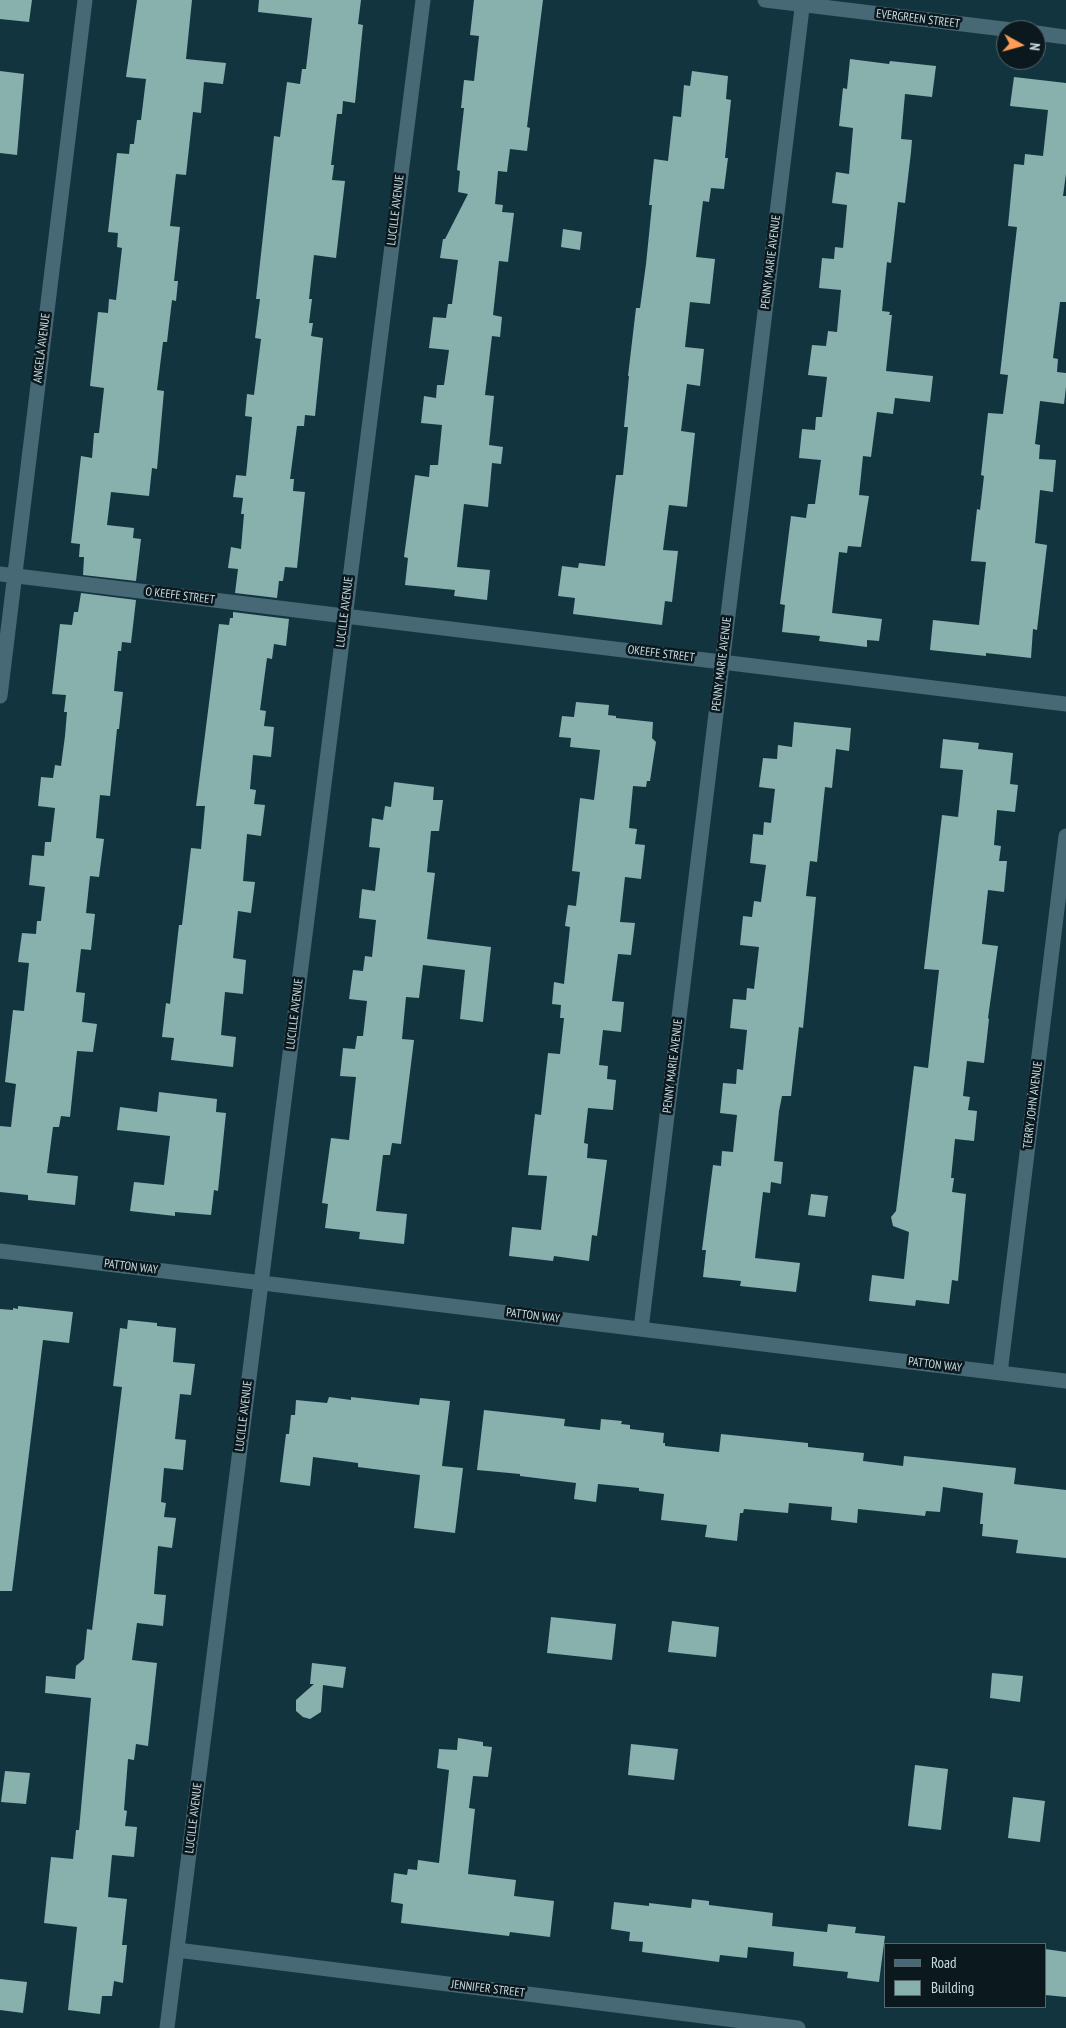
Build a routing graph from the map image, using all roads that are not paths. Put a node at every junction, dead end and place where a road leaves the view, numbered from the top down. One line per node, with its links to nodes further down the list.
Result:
1 (85, 0): 8 (street, ANGELA AVENUE)
2 (423, 0): 9 (street, LUCILLE AVENUE)
3 (765, 0): 4 (street, EVERGREEN STREET)
4 (803, 2): 5 (street, EVERGREEN STREET); 10 (street, PENNY MARIE AVENUE)
5 (996, 28)
6 (1046, 34): 7 (street)
7 (1066, 36)
8 (7, 575): 9 (street, O KEEFE STREET); 11 (street, ANGELA AVENUE)
9 (345, 616): 10 (street, OKEEFE STREET); 15 (street, LUCILLE AVENUE)
10 (722, 662): 12 (street, OKEEFE STREET); 16 (street, PENNY MARIE AVENUE)
11 (0, 696)
12 (1066, 704)
13 (1066, 836): 17 (street, TERRY JOHN AVENUE)
14 (0, 1251): 15 (street, PATTON WAY)
15 (261, 1283): 16 (street, PATTON WAY); 19 (street, LUCILLE AVENUE)
16 (641, 1329): 17 (street, PATTON WAY)
17 (1000, 1373): 18 (street, PATTON WAY)
18 (1066, 1381)
19 (177, 1950): 20 (street, LUCILLE AVENUE); 21 (street, JENNIFER STREET)
20 (167, 2028)
21 (798, 2028)

